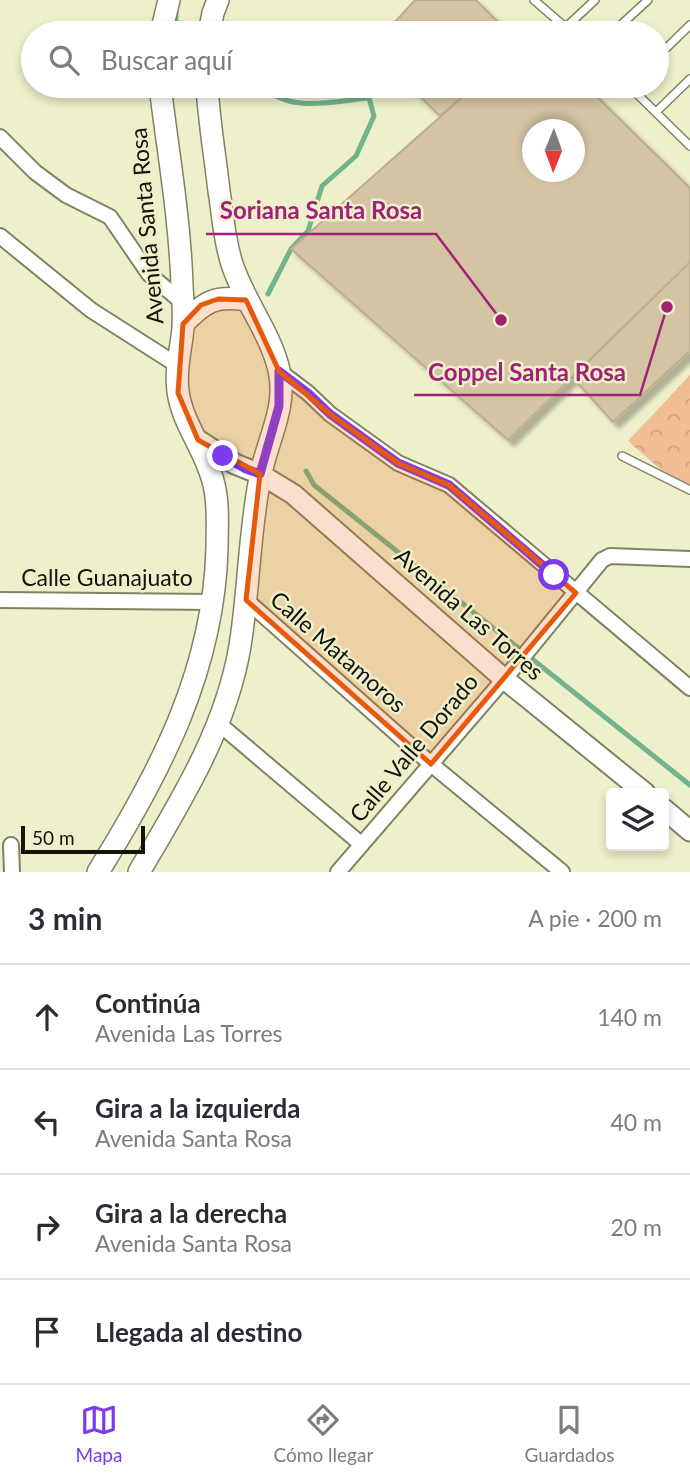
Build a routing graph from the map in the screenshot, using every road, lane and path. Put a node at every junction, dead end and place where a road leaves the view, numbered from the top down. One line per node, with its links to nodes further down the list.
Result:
1 (169, 0): 6 (main road)
2 (218, 0): 7 (main road)
3 (534, 0): 8 (lane)
4 (595, 0): 9 (lane)
5 (648, 0): 10 (lane)
6 (165, 21)
7 (211, 21)
8 (558, 21)
9 (577, 21)
10 (625, 21)
11 (690, 25): 12 (lane)
12 (669, 45)
13 (690, 79): 17 (lane)
14 (161, 98): 22 (main road, Avenida Santa Rosa)
15 (208, 98): 21 (main road)
16 (641, 98): 17 (lane)
17 (656, 112): 19 (lane)
18 (0, 137): 22 (street)
19 (689, 142)
20 (0, 236): 23 (street)
21 (246, 300): 22 (main road); 24 (main road)
22 (183, 313): 23 (main road, Avenida Santa Rosa)
23 (177, 365): 25 (main road, Avenida Santa Rosa)
24 (279, 371): 27 (main road); 30 (street)
25 (198, 440): 27 (street); 33 (main road, Avenida Santa Rosa)
26 (622, 456): 28 (lane)
27 (260, 474): 32 (main road); 34 (street, Avenida Las Torres)
28 (690, 489)
29 (690, 559): 30 (street, Calle Valle Dorado)
30 (576, 593): 34 (street, Calle Valle Dorado); 35 (street)
31 (0, 600): 33 (street, Calle Guanajuato)
32 (246, 600): 36 (main road); 37 (street, Calle Matamoros)
33 (214, 602): 44 (main road, Avenida Santa Rosa)
34 (503, 678): 37 (street, Calle Valle Dorado); 38 (street, Avenida Las Torres)
35 (690, 688)
36 (218, 723): 41 (street); 45 (main road)
37 (431, 764): 41 (street, Calle Valle Dorado); 47 (street, Calle Matamoros)
38 (639, 788)
39 (669, 813): 40 (street)
40 (690, 831)
41 (361, 844): 46 (street, Calle Valle Dorado)
42 (10, 845): 43 (street)
43 (12, 872)
44 (98, 872)
45 (139, 872)
46 (338, 872)
47 (562, 872)

